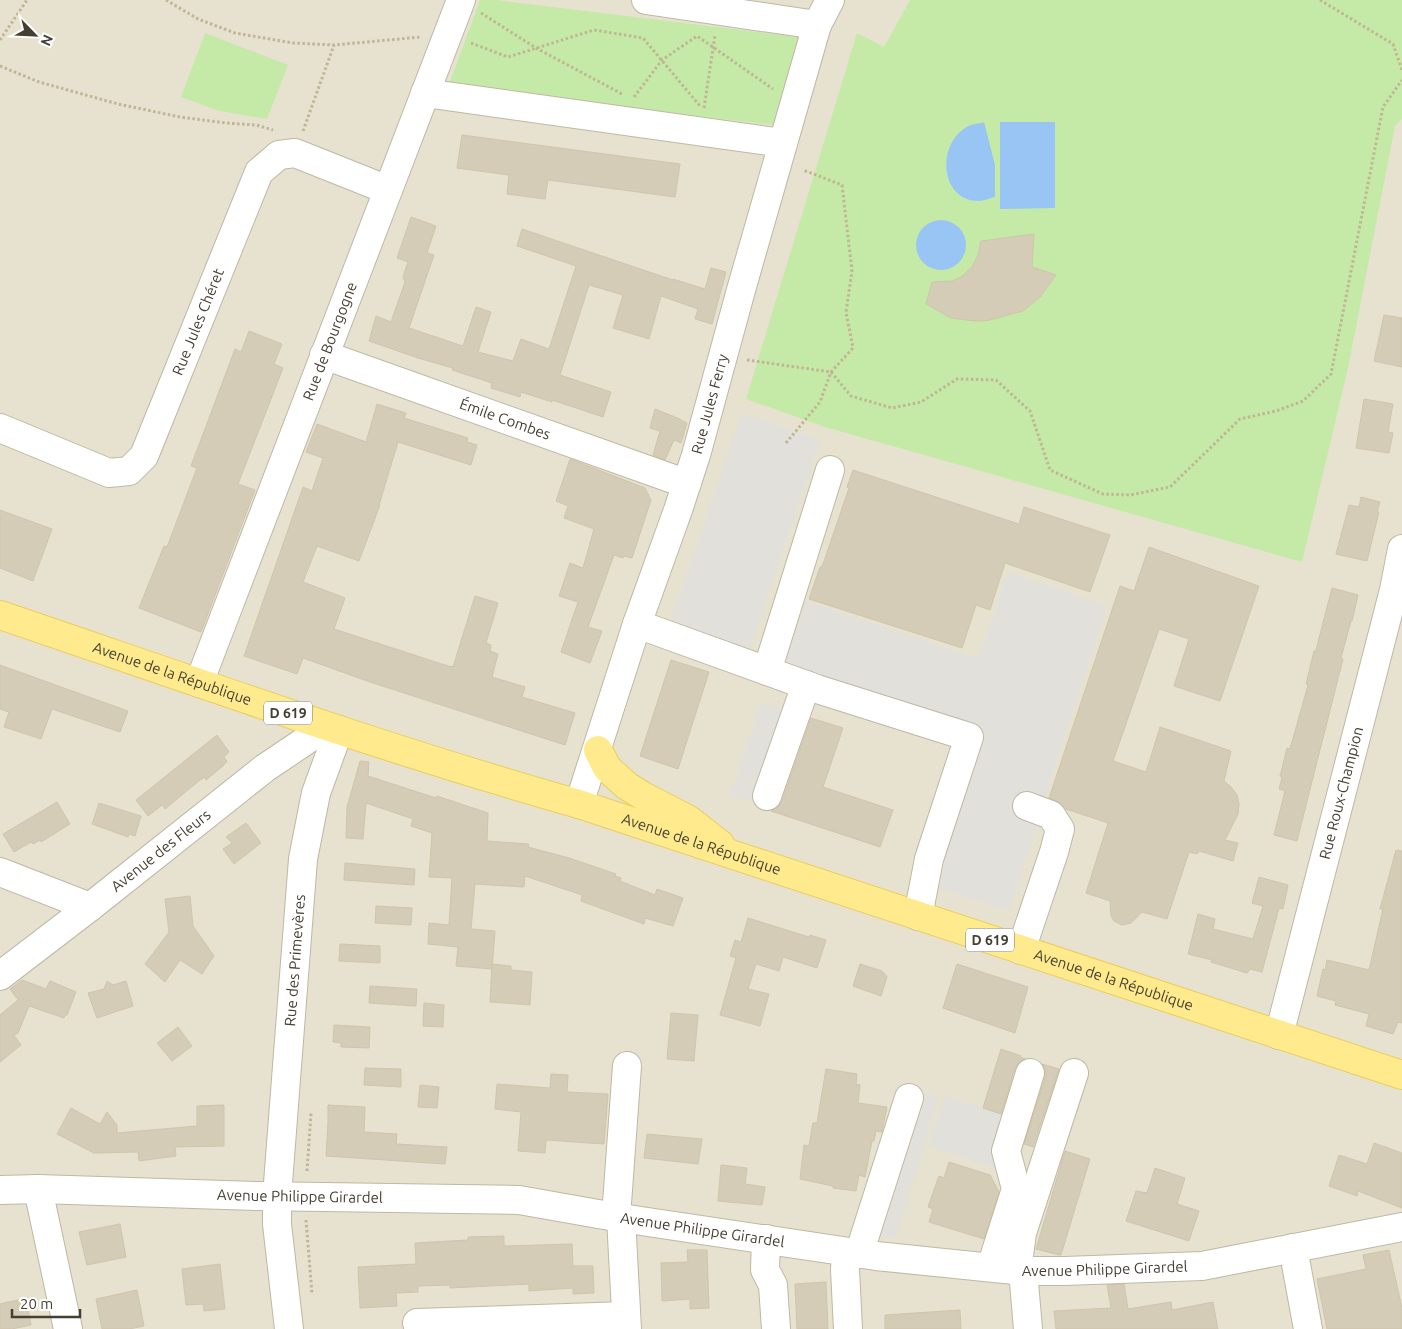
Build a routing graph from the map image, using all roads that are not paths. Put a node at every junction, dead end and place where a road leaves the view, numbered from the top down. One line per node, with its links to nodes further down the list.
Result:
1 (646, 0): 4 (street)
2 (830, 0): 4 (street, Rue Jules Ferry)
3 (469, 5): 5 (street, Rue de Bourgogne)
4 (817, 24): 6 (street, Rue Jules Ferry)
5 (425, 93): 6 (street); 7 (street, Rue de Bourgogne)
6 (783, 142): 11 (street, Rue Jules Ferry)
7 (388, 190): 8 (street, Rue de Bourgogne); 9 (street, Rue Jules Chéret)
8 (324, 355): 11 (street, Émile Combes); 16 (street, Rue de Bourgogne)
9 (0, 428)
10 (830, 470): 15 (street)
11 (687, 483): 14 (street, Rue Jules Ferry)
12 (1402, 549): 29 (street, Rue Roux-Champion)
13 (0, 615): 16 (main road, Avenue de la République / D 619)
14 (637, 624): 15 (street); 19 (street, Rue Jules Ferry)
15 (767, 671): 17 (street)
16 (199, 683): 18 (main road, Avenue de la République / D 619)
17 (806, 685): 20 (street); 26 (street)
18 (327, 726): 21 (main road, Avenue de la République / D 619); 25 (street, Avenue des Fleurs); 37 (street, Rue des Primevères)
19 (598, 750): 21 (street, Rue Jules Ferry); 23 (main road)
20 (767, 796)
21 (579, 804): 23 (main road, Avenue de la République / D 619)
22 (1027, 806): 27 (street)
23 (735, 855): 26 (main road, Avenue de la République / D 619)
24 (0, 872): 25 (street)
25 (90, 907): 28 (street, Avenue des Fleurs)
26 (918, 916): 27 (main road, Avenue de la République / D 619)
27 (1021, 950): 29 (main road, Avenue de la République / D 619)
28 (0, 976)
29 (1279, 1035): 33 (main road, Avenue de la République / D 619)
30 (627, 1066): 38 (street)
31 (1030, 1073): 43 (street)
32 (1074, 1073): 43 (street)
33 (1402, 1075)
34 (909, 1098): 42 (street)
35 (38, 1189): 36 (street, Avenue Philippe Girardel); 37 (street, Avenue Philippe Girardel); 46 (street)
36 (0, 1190)
37 (277, 1196): 38 (street, Avenue Philippe Girardel); 47 (street, Rue des Primevères)
38 (619, 1217): 40 (street, Avenue Philippe Girardel); 44 (street)
39 (1402, 1227): 41 (street, Avenue Philippe Girardel)
40 (766, 1240): 42 (street, Avenue Philippe Girardel); 48 (street)
41 (1293, 1248): 43 (street, Avenue Philippe Girardel); 51 (street)
42 (853, 1253): 43 (street, Avenue Philippe Girardel); 49 (street)
43 (1009, 1269): 50 (street)
44 (627, 1322): 45 (street)
45 (417, 1324)
46 (68, 1329)
47 (289, 1329)
48 (776, 1329)
49 (848, 1329)
50 (1028, 1329)
51 (1308, 1329)

